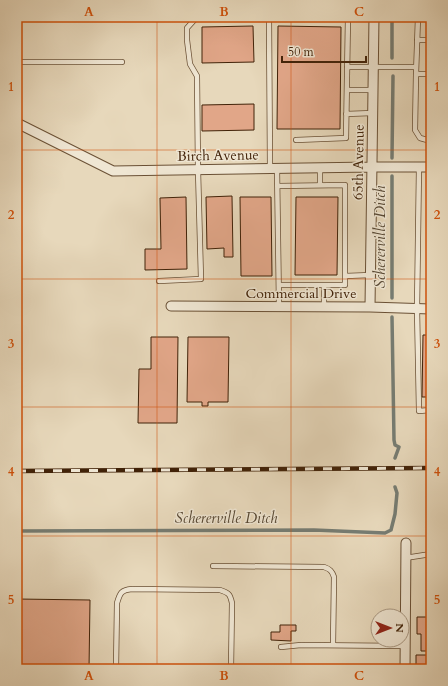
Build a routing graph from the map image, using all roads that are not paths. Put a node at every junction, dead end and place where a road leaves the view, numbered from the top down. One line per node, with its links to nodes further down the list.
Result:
1 (197, 17): 27 (lane)
2 (269, 17): 26 (lane)
3 (348, 17): 10 (lane)
4 (374, 17): 11 (street, 65th Avenue)
5 (418, 17): 6 (lane)
6 (417, 40): 7 (lane); 12 (lane)
7 (431, 40)
8 (17, 62): 9 (lane)
9 (122, 62)
10 (347, 67): 11 (lane); 15 (lane)
11 (373, 67): 12 (lane); 16 (street, 65th Avenue)
12 (416, 67): 13 (lane)
13 (416, 74): 14 (lane); 21 (lane)
14 (431, 74)
15 (347, 90): 16 (lane); 18 (lane)
16 (373, 90): 17 (street, 65th Avenue)
17 (373, 113): 18 (lane); 22 (street, 65th Avenue)
18 (346, 114): 20 (lane)
19 (17, 123): 27 (street, Birch Avenue)
20 (296, 140)
21 (431, 141)
22 (372, 167): 23 (street, Birch Avenue); 25 (street, Birch Avenue); 30 (street, 65th Avenue)
23 (420, 167): 24 (street, Birch Avenue); 39 (lane)
24 (431, 167)
25 (320, 168): 26 (street, Birch Avenue); 28 (lane)
26 (274, 169): 27 (street, Birch Avenue); 29 (lane)
27 (198, 170): 32 (lane)
28 (320, 185): 29 (lane); 31 (lane)
29 (278, 186): 34 (lane)
30 (371, 275): 31 (lane); 38 (street, 65th Avenue)
31 (345, 276): 33 (lane)
32 (158, 281)
33 (324, 285): 34 (lane); 37 (lane)
34 (278, 286): 36 (lane)
35 (171, 306): 36 (street, Commercial Drive)
36 (279, 306): 37 (street, Commercial Drive)
37 (324, 307): 38 (street, Commercial Drive)
38 (370, 307): 39 (street, Commercial Drive)
39 (417, 308): 40 (street, Commercial Drive); 41 (lane)
40 (431, 308)
41 (431, 410)
42 (406, 544): 44 (street)
43 (431, 554): 44 (lane)
44 (405, 558): 46 (street)
45 (213, 566): 47 (lane)
46 (405, 608)
47 (334, 645): 48 (lane); 49 (lane)
48 (370, 646)
49 (281, 647)
50 (405, 648): 53 (street)
51 (116, 669): 52 (lane)
52 (231, 669)
53 (405, 669)

